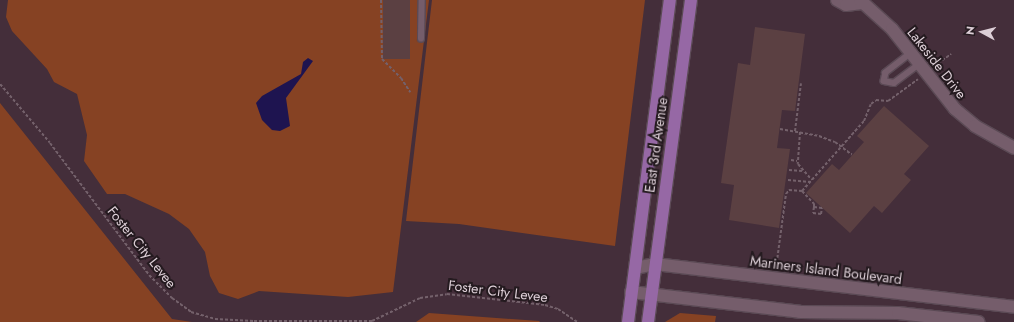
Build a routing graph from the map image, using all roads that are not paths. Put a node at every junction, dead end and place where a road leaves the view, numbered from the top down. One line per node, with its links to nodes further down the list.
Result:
1 (422, 0): 6 (lane)
2 (670, 0): 11 (main road, East 3rd Avenue)
3 (691, 0): 10 (main road, East 3rd Avenue)
4 (837, 0): 5 (main road, Lakeside Drive)
5 (861, 1): 7 (main road, Lakeside Drive)
6 (421, 39)
7 (910, 54): 8 (main road, Lakeside Drive); 8 (lane)
8 (918, 65): 9 (main road, Lakeside Drive)
9 (1014, 148)
10 (655, 264): 11 (main road, Mariners Island Boulevard); 13 (main road, East 3rd Avenue); 14 (main road, Mariners Island Boulevard)
11 (635, 268): 12 (main road, East 3rd Avenue)
12 (632, 292): 13 (main road); 15 (main road, East 3rd Avenue)
13 (651, 294): 16 (main road, East 3rd Avenue); 17 (main road)
14 (1014, 307)
15 (628, 322)
16 (648, 322)
17 (978, 322)

